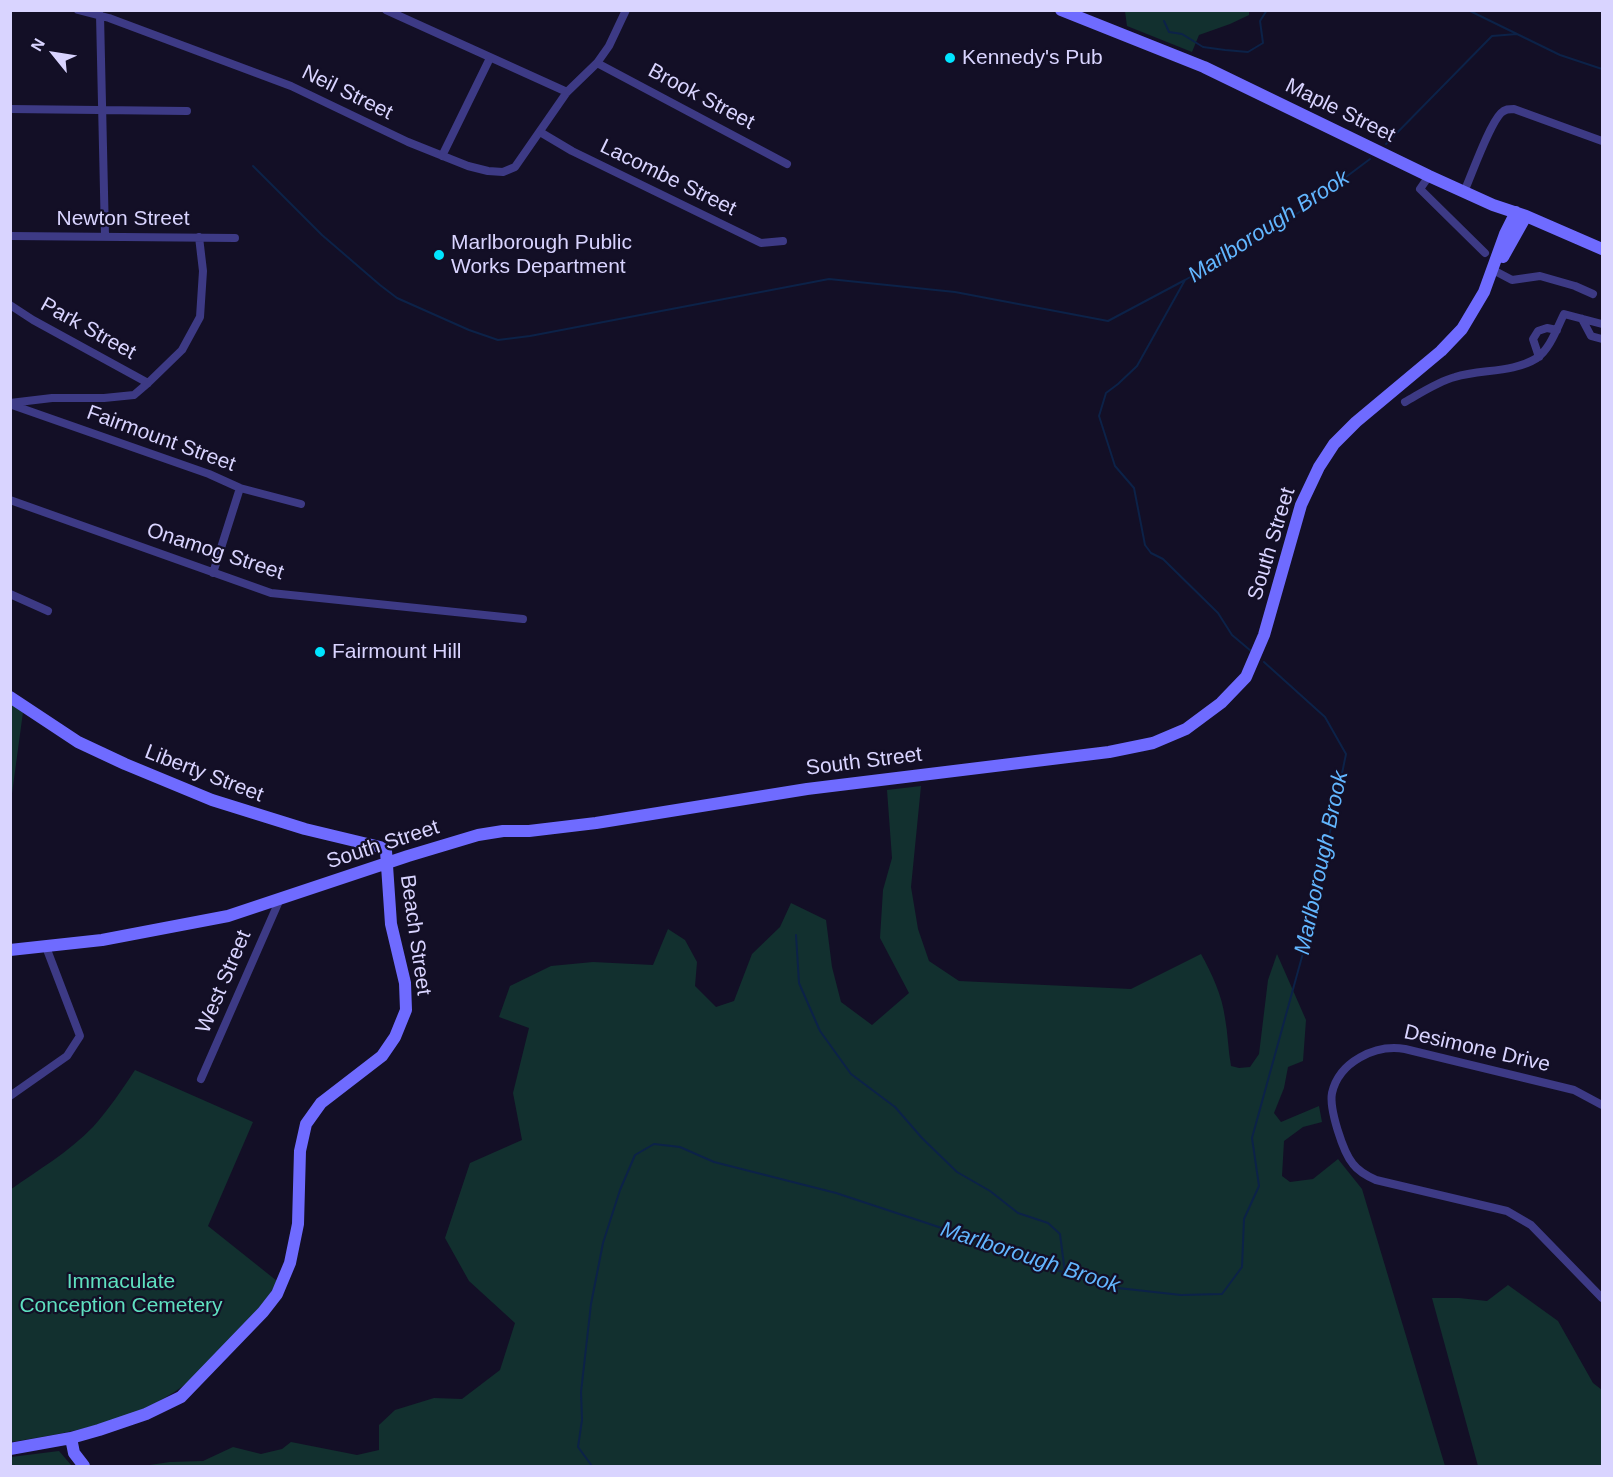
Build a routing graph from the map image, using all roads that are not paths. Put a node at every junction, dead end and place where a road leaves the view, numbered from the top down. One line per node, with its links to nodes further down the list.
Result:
1 (78, 10): 5 (street, Neil Street)
2 (386, 10): 6 (street)
3 (626, 10): 7 (street, Neil Street)
4 (1061, 10): 16 (main road, Maple Street)
5 (100, 15): 10 (street); 14 (street, Neil Street)
6 (490, 58): 8 (street); 14 (street)
7 (597, 63): 8 (street, Neil Street); 15 (street, Brook Street)
8 (567, 92): 12 (street, Neil Street)
9 (10, 109): 10 (street)
10 (103, 110): 11 (street); 23 (street)
11 (187, 111)
12 (540, 132): 14 (street, Neil Street); 26 (street, Lacombe Street)
13 (1602, 141): 17 (street)
14 (442, 156)
15 (787, 164)
16 (1429, 176): 17 (main road, Maple Street); 28 (street)
17 (1464, 192): 18 (main road, Maple Street)
18 (1494, 205): 19 (main road, Maple Street); 21 (main road)
19 (1521, 214): 20 (main road, Maple Street); 21 (main road, South Street)
20 (1550, 226): 21 (main road); 27 (main road, Maple Street)
21 (1511, 234): 29 (main road, South Street); 30 (main road, South Street)
22 (10, 236): 23 (street, Newton Street)
23 (105, 236): 24 (street, Newton Street)
24 (200, 237): 25 (street, Newton Street); 38 (street)
25 (235, 238)
26 (783, 241)
27 (1602, 249)
28 (1485, 253)
29 (1495, 271): 30 (main road, South Street); 31 (street)
30 (1486, 287): 49 (main road, South Street)
31 (1593, 294)
32 (10, 305): 38 (street, Park Street)
33 (1582, 319): 34 (street); 35 (street); 36 (street)
34 (1602, 324)
35 (1557, 330): 37 (street); 37 (street)
36 (1602, 339)
37 (1539, 357): 39 (street)
38 (148, 383): 40 (street)
39 (1405, 402)
40 (10, 404): 41 (street, Fairmount Street)
41 (240, 488): 43 (street, Fairmount Street); 44 (street)
42 (10, 500): 44 (street, Onamog Street)
43 (301, 504)
44 (213, 573): 47 (street, Onamog Street)
45 (10, 594): 46 (street)
46 (48, 611)
47 (523, 619)
48 (10, 697): 49 (main road, Liberty Street)
49 (386, 863): 50 (main road, South Street); 57 (main road, Beach Street)
50 (280, 898): 51 (main road, South Street); 53 (street, West Street)
51 (46, 947): 52 (main road, South Street); 54 (street)
52 (10, 950)
53 (201, 1079)
54 (10, 1096)
55 (1602, 1105): 56 (street, Desimone Drive)
56 (1602, 1298)
57 (71, 1438): 58 (main road, Beach Street); 59 (main road)
58 (10, 1449)
59 (84, 1467)

